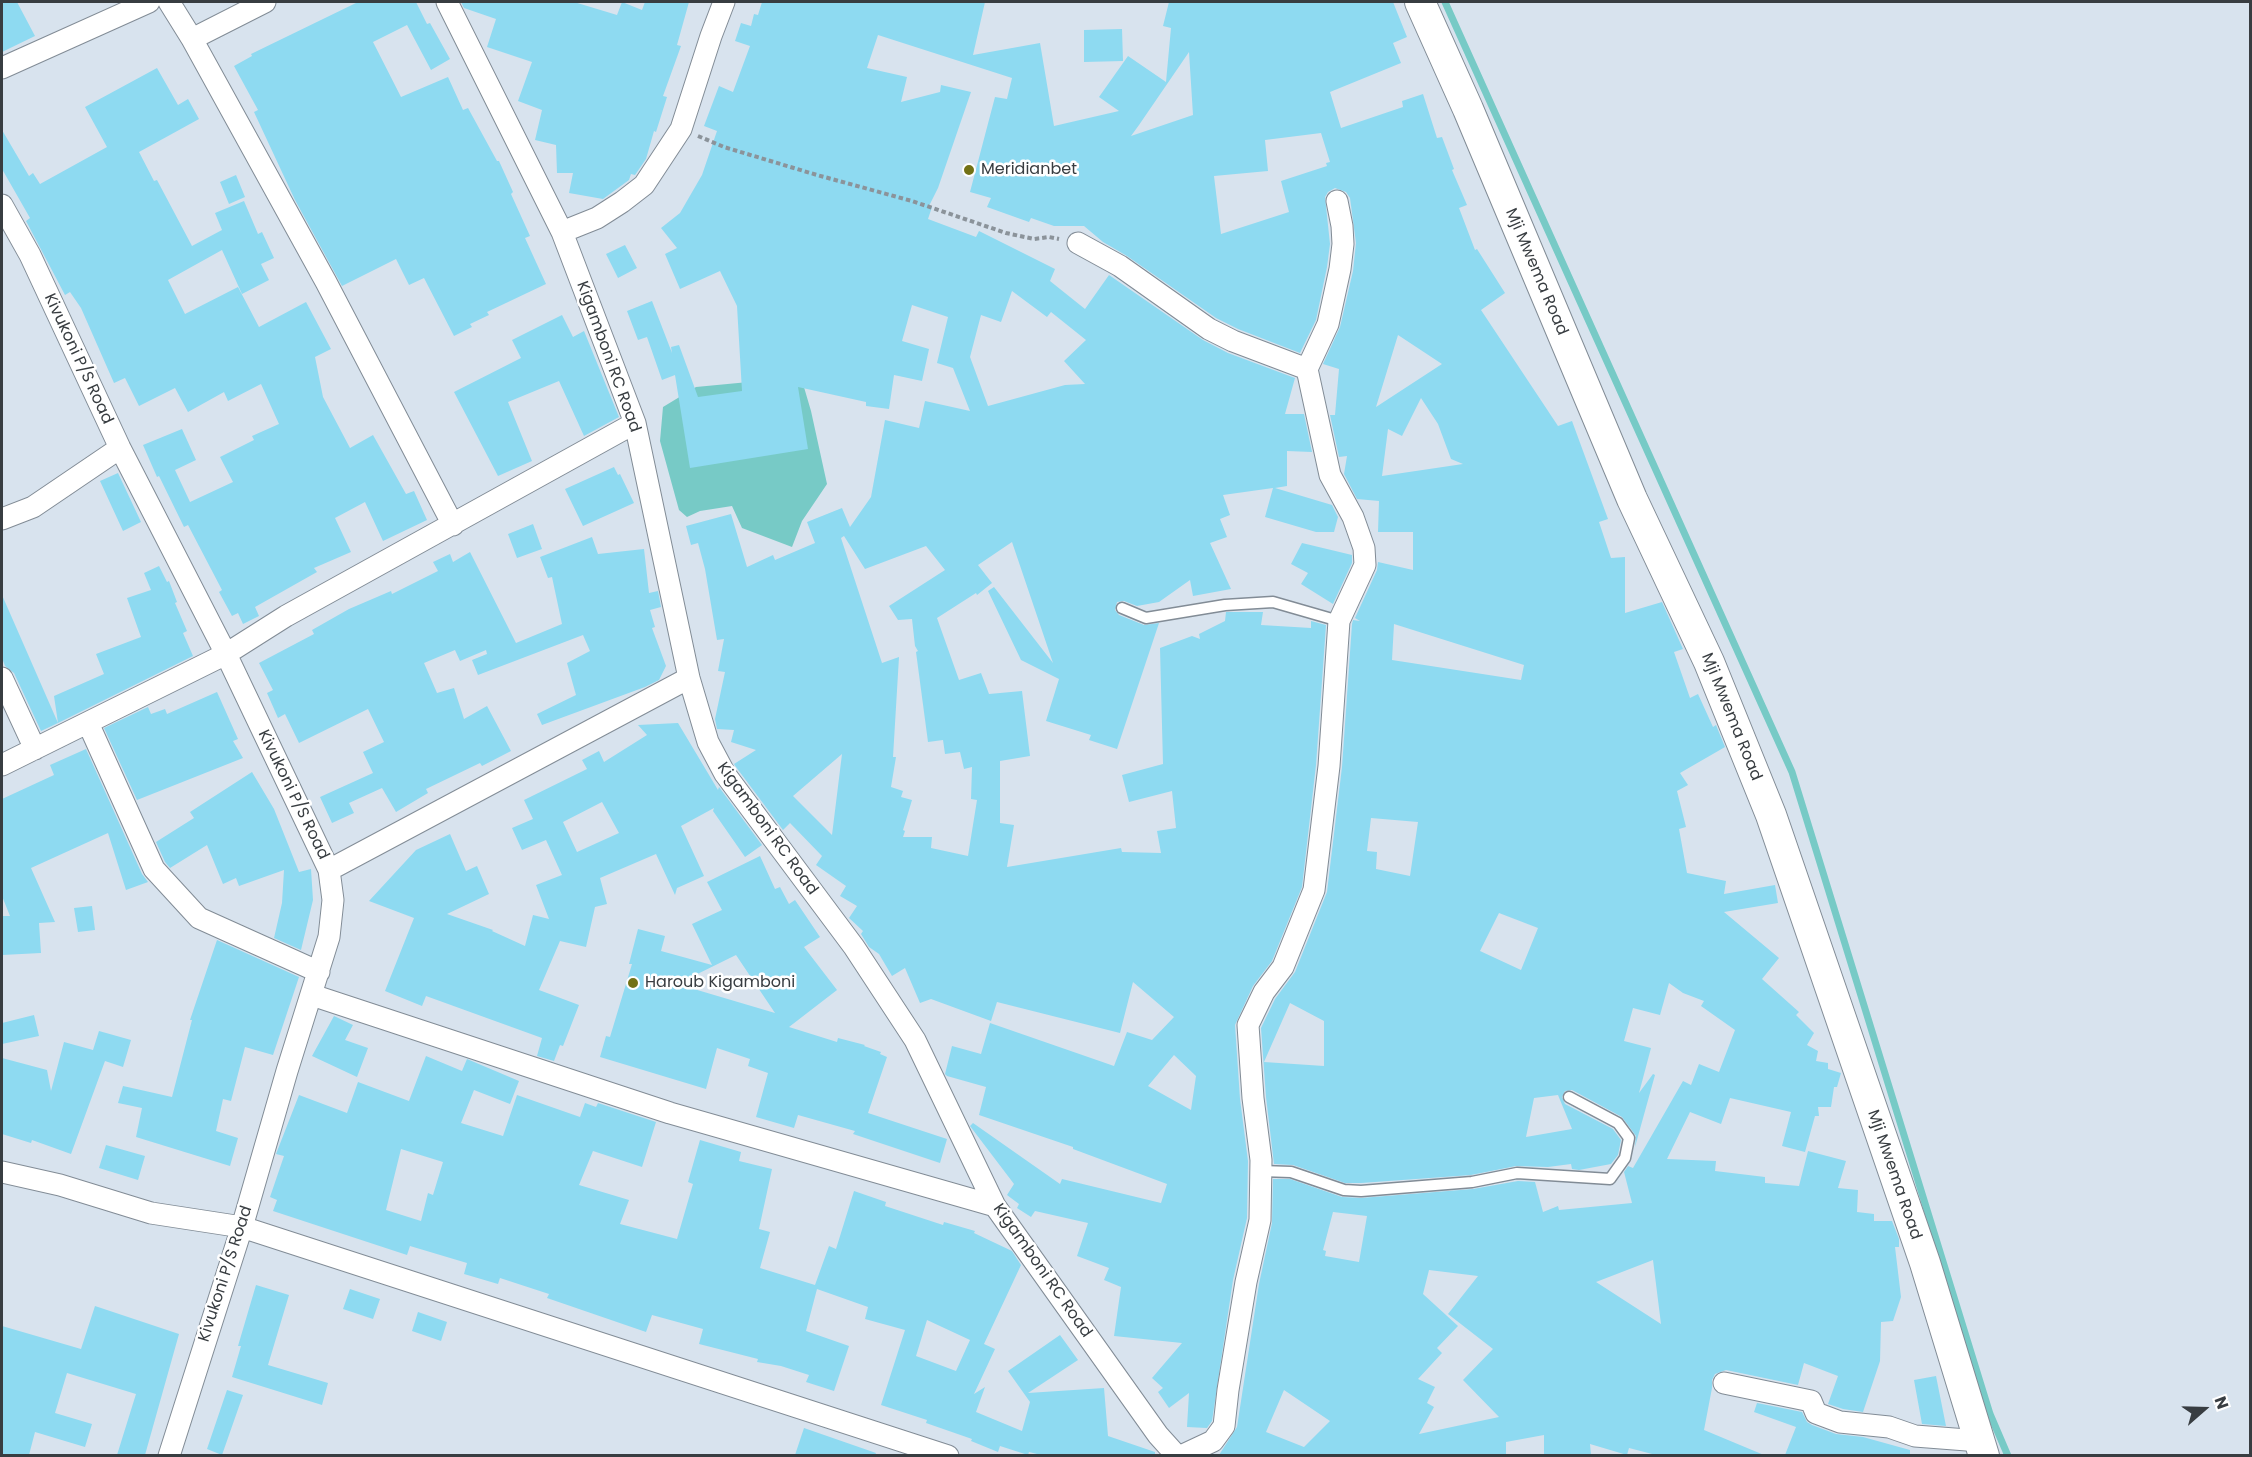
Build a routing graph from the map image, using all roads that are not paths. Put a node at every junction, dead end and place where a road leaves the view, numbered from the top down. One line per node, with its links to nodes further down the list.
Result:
1 (149, 2): 8 (street)
2 (169, 2): 7 (street)
3 (265, 2): 7 (street)
4 (447, 2): 11 (street, Kigamboni RC Road)
5 (724, 2): 11 (street)
6 (1420, 2): 35 (main road, Mji Mwema Road)
7 (192, 39): 17 (street)
8 (2, 68)
9 (1336, 201): 13 (street)
10 (2, 205): 15 (street, Kivukoni P/S Road)
11 (562, 232): 14 (street, Kigamboni RC Road)
12 (1078, 243): 13 (street)
13 (1307, 369): 19 (street)
14 (635, 423): 17 (street); 22 (street, Kigamboni RC Road)
15 (120, 448): 16 (street); 20 (street, Kivukoni P/S Road)
16 (2, 519)
17 (453, 525): 20 (street)
18 (1122, 608): 19 (lane)
19 (1339, 621): 30 (street)
20 (226, 654): 23 (street); 26 (street, Kivukoni P/S Road)
21 (2, 678): 24 (street)
22 (688, 678): 26 (street); 32 (street, Kigamboni RC Road)
23 (88, 723): 24 (street); 27 (street)
24 (35, 749): 25 (street)
25 (2, 765)
26 (329, 870): 27 (street, Kivukoni P/S Road)
27 (319, 972): 28 (street, Kivukoni P/S Road)
28 (312, 995): 32 (street); 33 (street, Kivukoni P/S Road)
29 (1569, 1096): 30 (lane)
30 (1261, 1171): 38 (street)
31 (2, 1172): 33 (street)
32 (995, 1206): 38 (street, Kigamboni RC Road)
33 (242, 1227): 36 (street, Kivukoni P/S Road); 37 (street)
34 (1724, 1383): 35 (street)
35 (1982, 1448)
36 (169, 1455)
37 (948, 1455)
38 (1179, 1455)

